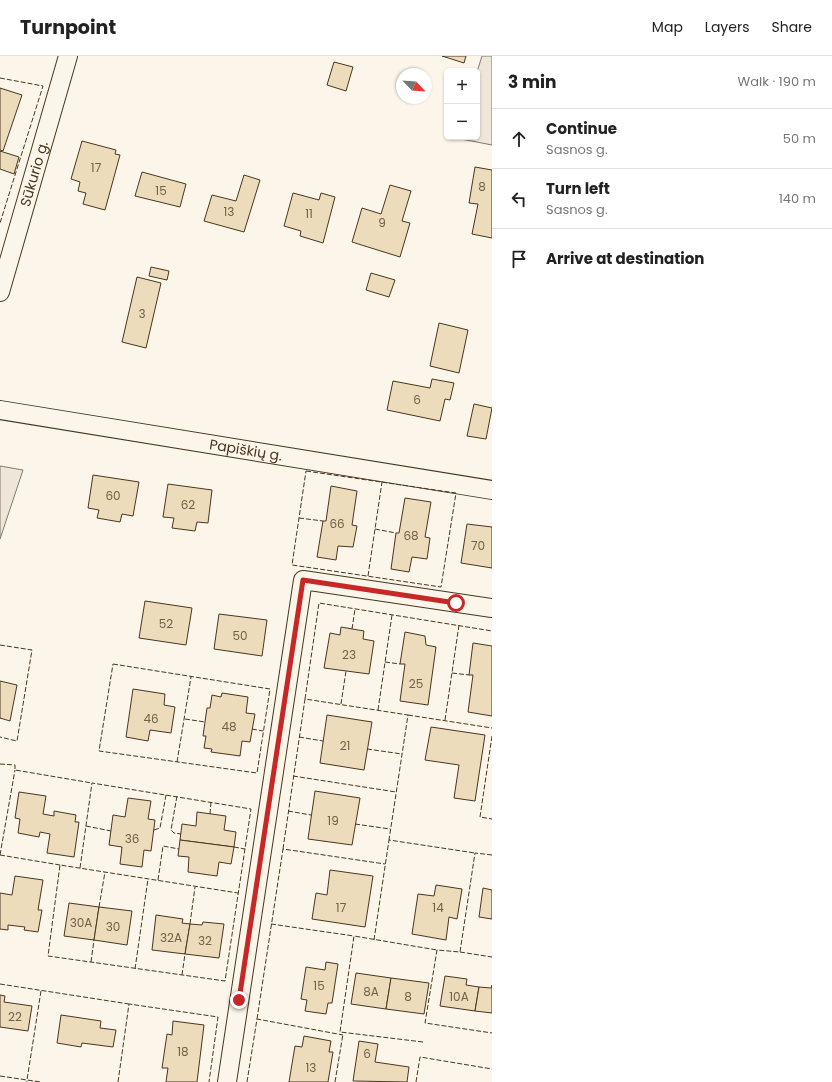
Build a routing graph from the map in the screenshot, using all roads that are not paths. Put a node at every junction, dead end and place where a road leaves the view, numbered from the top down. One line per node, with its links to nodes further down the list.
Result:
1 (68, 56): 2 (street, Sūkurio g.)
2 (0, 292)
3 (0, 410): 4 (street, Papiškių g.)
4 (492, 490)
5 (492, 608): 6 (street)
6 (227, 1082)

